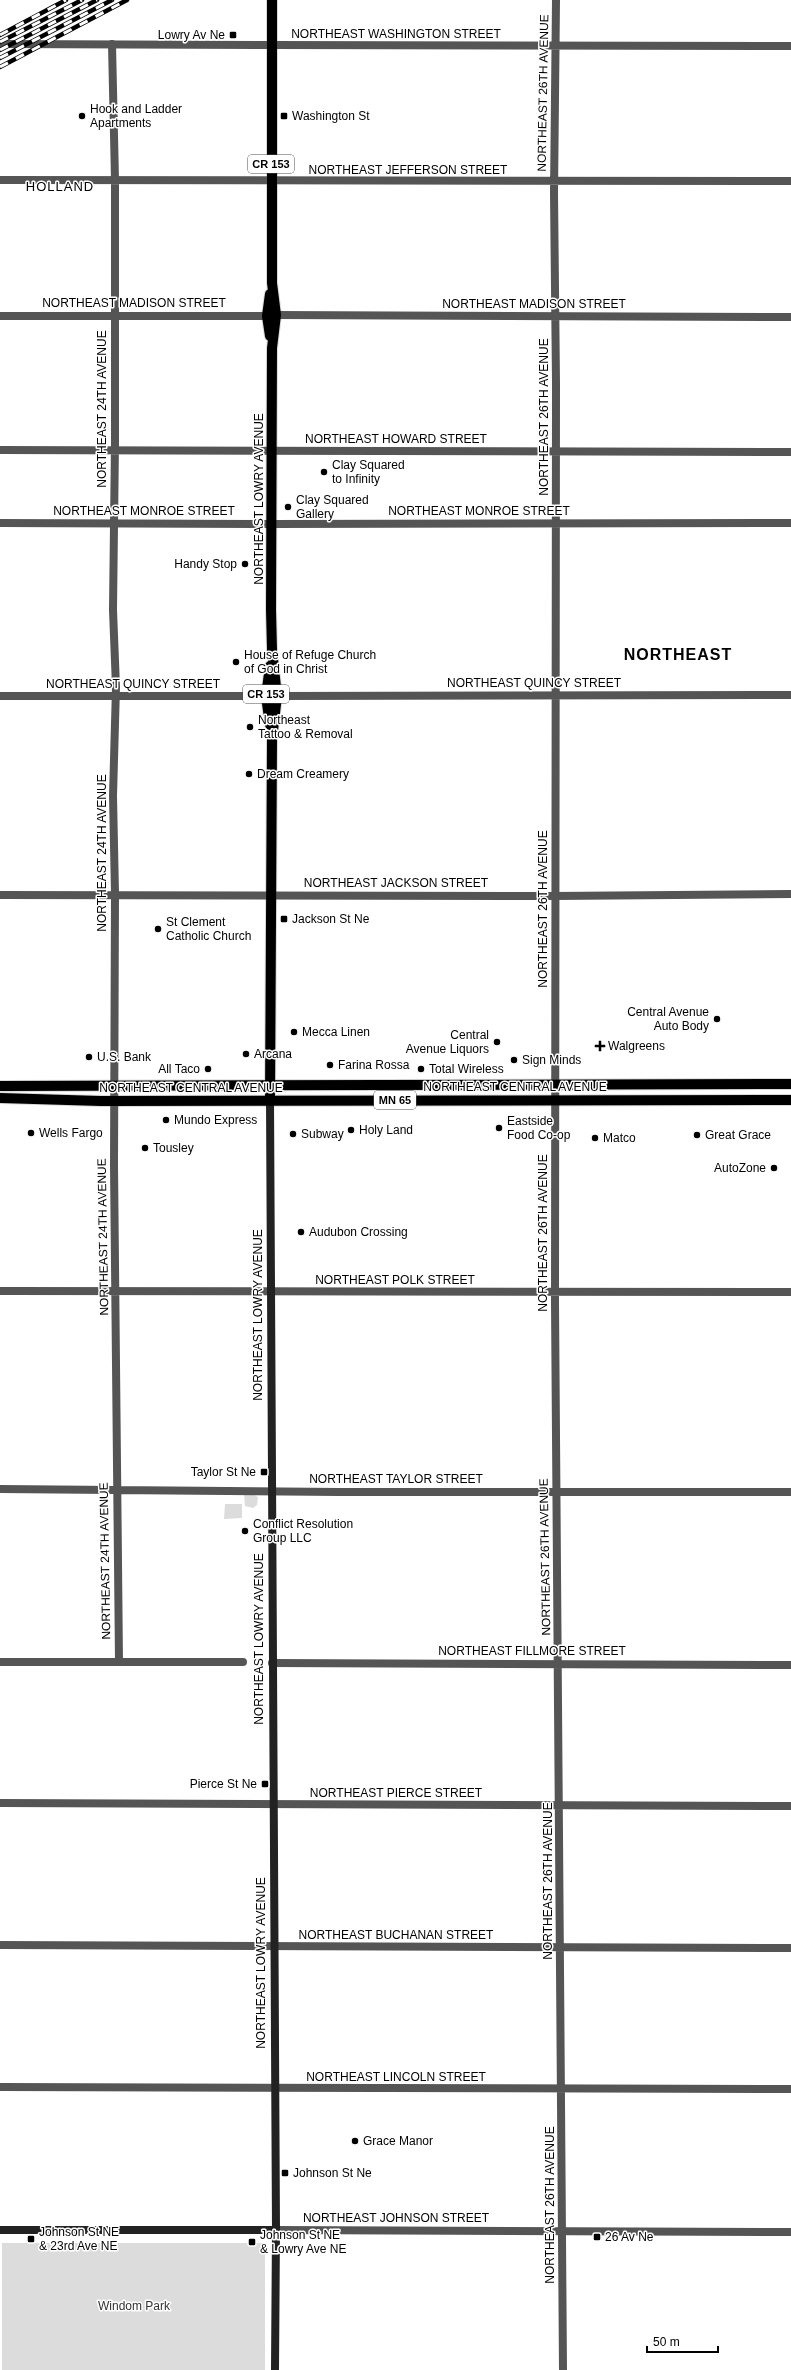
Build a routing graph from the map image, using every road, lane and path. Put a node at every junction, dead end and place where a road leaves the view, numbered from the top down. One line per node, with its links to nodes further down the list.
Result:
1 (272, 0): 5 (main road, NORTHEAST LOWRY AVENUE / CR 153)
2 (556, 0): 6 (street, NORTHEAST 26TH AVENUE)
3 (0, 44): 4 (street, NORTHEAST WASHINGTON STREET)
4 (112, 44): 5 (street, NORTHEAST WASHINGTON STREET); 9 (street, NORTHEAST 24TH AVENUE)
5 (272, 46): 6 (street, NORTHEAST WASHINGTON STREET); 11 (main road, NORTHEAST LOWRY AVENUE / CR 153)
6 (556, 46): 7 (street, NORTHEAST WASHINGTON STREET); 12 (street, NORTHEAST 26TH AVENUE)
7 (791, 46)
8 (0, 180): 9 (street, NORTHEAST JEFFERSON STREET)
9 (115, 180): 11 (street, NORTHEAST JEFFERSON STREET); 13 (street, NORTHEAST 24TH AVENUE)
10 (791, 181): 12 (street, NORTHEAST JEFFERSON STREET)
11 (271, 182): 12 (street, NORTHEAST JEFFERSON STREET); 15 (main road, NORTHEAST LOWRY AVENUE / CR 153)
12 (554, 182): 16 (street, NORTHEAST 26TH AVENUE)
13 (115, 315): 14 (street, NORTHEAST MADISON STREET); 15 (street, NORTHEAST MADISON STREET); 19 (street, NORTHEAST 24TH AVENUE)
14 (0, 316)
15 (272, 316): 16 (street, NORTHEAST MADISON STREET); 20 (main road, NORTHEAST LOWRY AVENUE / CR 153)
16 (556, 316): 17 (street, NORTHEAST MADISON STREET); 21 (street, NORTHEAST 26TH AVENUE)
17 (791, 317)
18 (0, 450): 19 (street, NORTHEAST HOWARD STREET)
19 (115, 450): 20 (street, NORTHEAST HOWARD STREET); 25 (street, NORTHEAST 24TH AVENUE)
20 (271, 451): 21 (street, NORTHEAST HOWARD STREET); 27 (main road, NORTHEAST LOWRY AVENUE / CR 153)
21 (556, 452): 22 (street, NORTHEAST HOWARD STREET); 23 (street, NORTHEAST 26TH AVENUE)
22 (791, 452)
23 (556, 522): 26 (street, NORTHEAST MONROE STREET); 27 (street, NORTHEAST MONROE STREET); 29 (street, NORTHEAST 26TH AVENUE)
24 (0, 523): 25 (street, NORTHEAST MONROE STREET)
25 (113, 523): 27 (street, NORTHEAST MONROE STREET); 32 (street, NORTHEAST 24TH AVENUE)
26 (791, 523)
27 (272, 524): 28 (main road, NORTHEAST LOWRY AVENUE / CR 153)
28 (272, 650): 33 (main road, NORTHEAST LOWRY AVENUE / CR 153); 34 (main road, NORTHEAST LOWRY AVENUE / CR 153)
29 (555, 695): 30 (street, NORTHEAST QUINCY STREET); 34 (street, NORTHEAST QUINCY STREET); 40 (street, NORTHEAST 26TH AVENUE)
30 (791, 695)
31 (0, 696): 32 (street, NORTHEAST QUINCY STREET)
32 (116, 696): 33 (street, NORTHEAST QUINCY STREET); 36 (street, NORTHEAST 24TH AVENUE)
33 (266, 696): 35 (main road, NORTHEAST LOWRY AVENUE / CR 153)
34 (277, 696): 35 (main road, NORTHEAST LOWRY AVENUE / CR 153)
35 (272, 739): 39 (main road, NORTHEAST LOWRY AVENUE / CR 153)
36 (115, 894): 38 (street, NORTHEAST JACKSON STREET); 39 (street, NORTHEAST JACKSON STREET); 45 (street, NORTHEAST 24TH AVENUE)
37 (791, 894): 40 (street, NORTHEAST JACKSON STREET)
38 (0, 895)
39 (271, 895): 40 (street, NORTHEAST JACKSON STREET); 41 (main road, NORTHEAST LOWRY AVENUE / CR 153)
40 (554, 896): 42 (street, NORTHEAST 26TH AVENUE)
41 (270, 1084): 42 (main road, NORTHEAST CENTRAL AVENUE / MN 65); 45 (main road, NORTHEAST CENTRAL AVENUE / MN 65); 47 (main road, NORTHEAST LOWRY AVENUE / CR 153)
42 (555, 1084): 43 (main road, NORTHEAST CENTRAL AVENUE / MN 65); 48 (street, NORTHEAST 26TH AVENUE)
43 (791, 1084)
44 (0, 1086): 45 (main road, NORTHEAST CENTRAL AVENUE / MN 65)
45 (115, 1086): 50 (street, NORTHEAST 24TH AVENUE)
46 (0, 1098): 50 (main road, NORTHEAST CENTRAL AVENUE / MN 65)
47 (270, 1100): 48 (main road, NORTHEAST CENTRAL AVENUE / MN 65); 50 (main road, NORTHEAST CENTRAL AVENUE / MN 65); 53 (main road, NORTHEAST LOWRY AVENUE / CR 153)
48 (555, 1100): 49 (main road, NORTHEAST CENTRAL AVENUE / MN 65); 54 (street, NORTHEAST 26TH AVENUE)
49 (791, 1100)
50 (115, 1101): 52 (street, NORTHEAST 24TH AVENUE)
51 (0, 1291): 52 (street, NORTHEAST POLK STREET)
52 (116, 1291): 53 (street, NORTHEAST POLK STREET); 56 (street, NORTHEAST 24TH AVENUE)
53 (271, 1292): 54 (street, NORTHEAST POLK STREET); 58 (main road, NORTHEAST LOWRY AVENUE / CR 153)
54 (555, 1292): 55 (street, NORTHEAST POLK STREET); 59 (street, NORTHEAST 26TH AVENUE)
55 (791, 1292)
56 (116, 1488): 57 (street, NORTHEAST TAYLOR STREET); 58 (street, NORTHEAST TAYLOR STREET); 62 (street, NORTHEAST 24TH AVENUE)
57 (0, 1489)
58 (272, 1490): 59 (street, NORTHEAST TAYLOR STREET); 64 (main road, NORTHEAST LOWRY AVENUE / CR 153)
59 (556, 1492): 60 (street, NORTHEAST TAYLOR STREET); 65 (street, NORTHEAST 26TH AVENUE)
60 (791, 1492)
61 (0, 1662): 62 (street)
62 (119, 1662): 63 (street)
63 (243, 1662)
64 (272, 1663): 65 (street, NORTHEAST FILLMORE STREET); 68 (main road, NORTHEAST LOWRY AVENUE / CR 153)
65 (558, 1663): 66 (street, NORTHEAST FILLMORE STREET); 69 (street, NORTHEAST 26TH AVENUE)
66 (791, 1665)
67 (0, 1803): 68 (street, NORTHEAST PIERCE STREET)
68 (272, 1804): 69 (street, NORTHEAST PIERCE STREET); 72 (main road, NORTHEAST LOWRY AVENUE / CR 153)
69 (559, 1806): 70 (street, NORTHEAST PIERCE STREET); 73 (street, NORTHEAST 26TH AVENUE)
70 (791, 1806)
71 (0, 1946): 72 (street, NORTHEAST BUCHANAN STREET)
72 (274, 1947): 73 (street, NORTHEAST BUCHANAN STREET); 76 (main road, NORTHEAST LOWRY AVENUE / CR 153)
73 (560, 1947): 74 (street, NORTHEAST BUCHANAN STREET); 78 (street, NORTHEAST 26TH AVENUE)
74 (791, 1948)
75 (0, 2087): 76 (street, NORTHEAST LINCOLN STREET)
76 (275, 2088): 78 (street, NORTHEAST LINCOLN STREET); 80 (main road, NORTHEAST LOWRY AVENUE / CR 153)
77 (791, 2089): 78 (street, NORTHEAST LINCOLN STREET)
78 (561, 2090): 81 (street, NORTHEAST 26TH AVENUE)
79 (0, 2230): 80 (main road, NORTHEAST JOHNSON STREET)
80 (276, 2230): 81 (street, NORTHEAST JOHNSON STREET); 83 (main road, NORTHEAST LOWRY AVENUE / CR 153)
81 (562, 2231): 82 (street, NORTHEAST JOHNSON STREET); 84 (street, NORTHEAST 26TH AVENUE)
82 (791, 2232)
83 (275, 2370)
84 (563, 2370)

